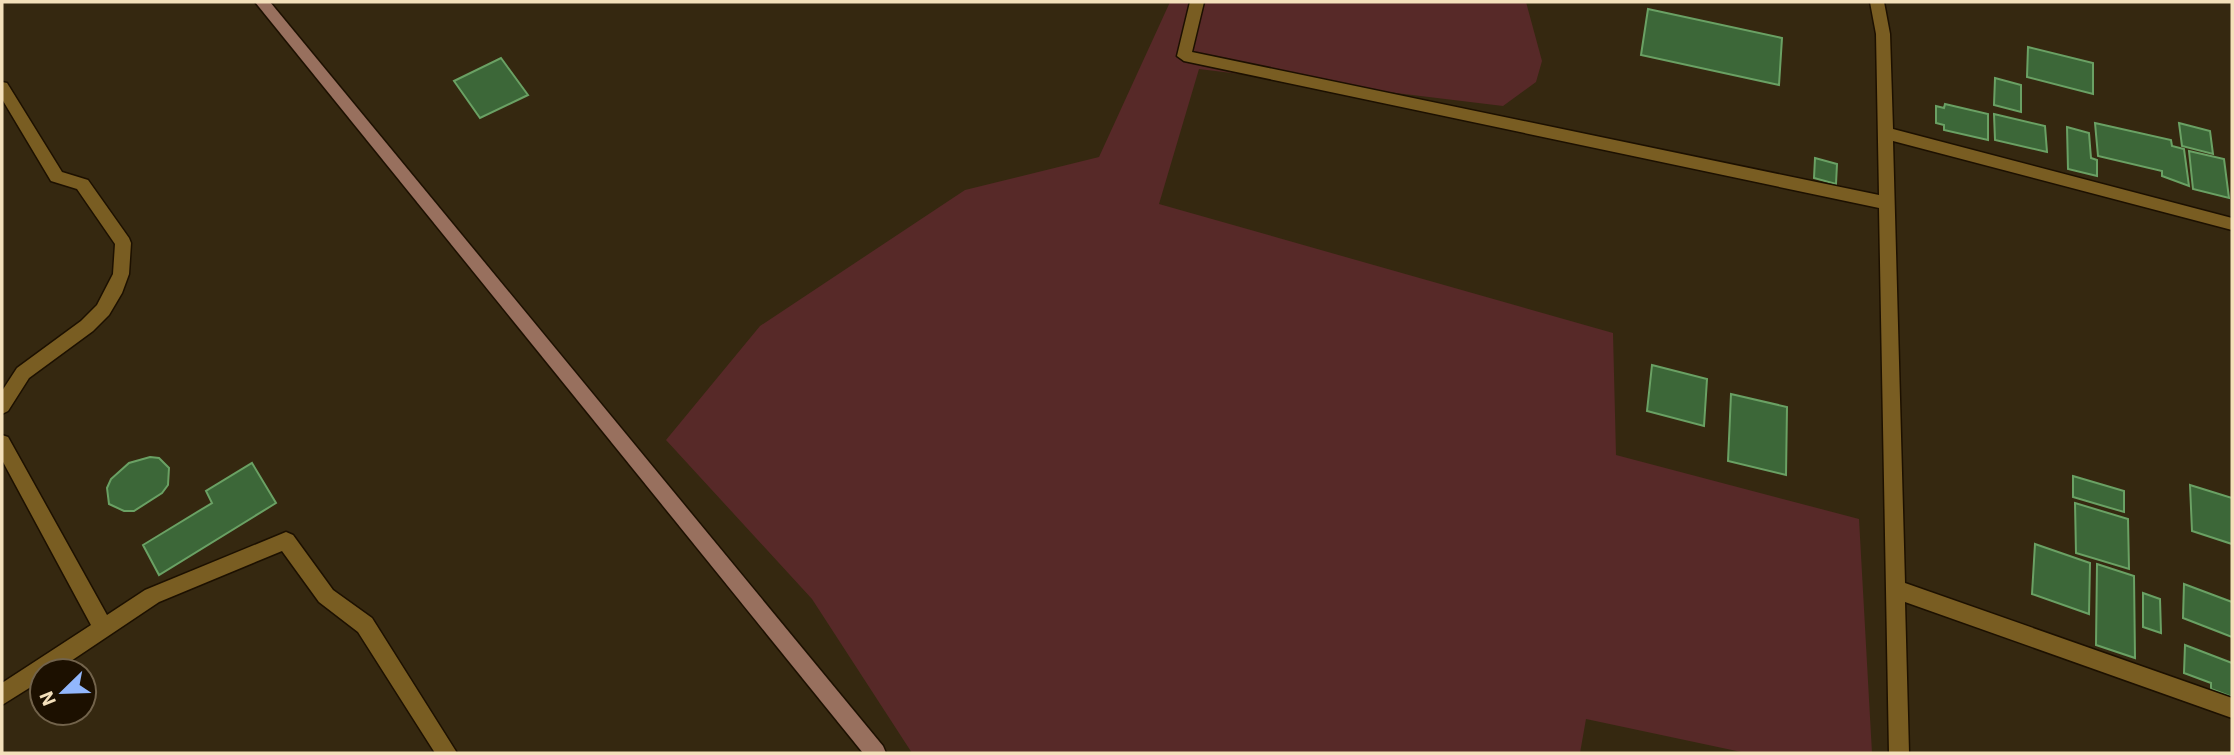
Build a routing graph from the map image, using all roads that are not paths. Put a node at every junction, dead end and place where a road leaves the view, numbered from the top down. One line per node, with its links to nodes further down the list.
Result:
1 (262, 2): 15 (street)
2 (1197, 2): 6 (street)
3 (1877, 2): 5 (street)
4 (2, 87): 8 (street)
5 (1884, 133): 6 (street); 7 (street)
6 (1886, 203): 10 (street)
7 (2232, 224)
8 (2, 406)
9 (2, 443): 11 (street)
10 (1895, 589): 13 (street); 16 (street)
11 (104, 629): 12 (street); 14 (street)
12 (2, 695)
13 (2232, 708)
14 (447, 753)
15 (876, 753)
16 (1899, 753)

